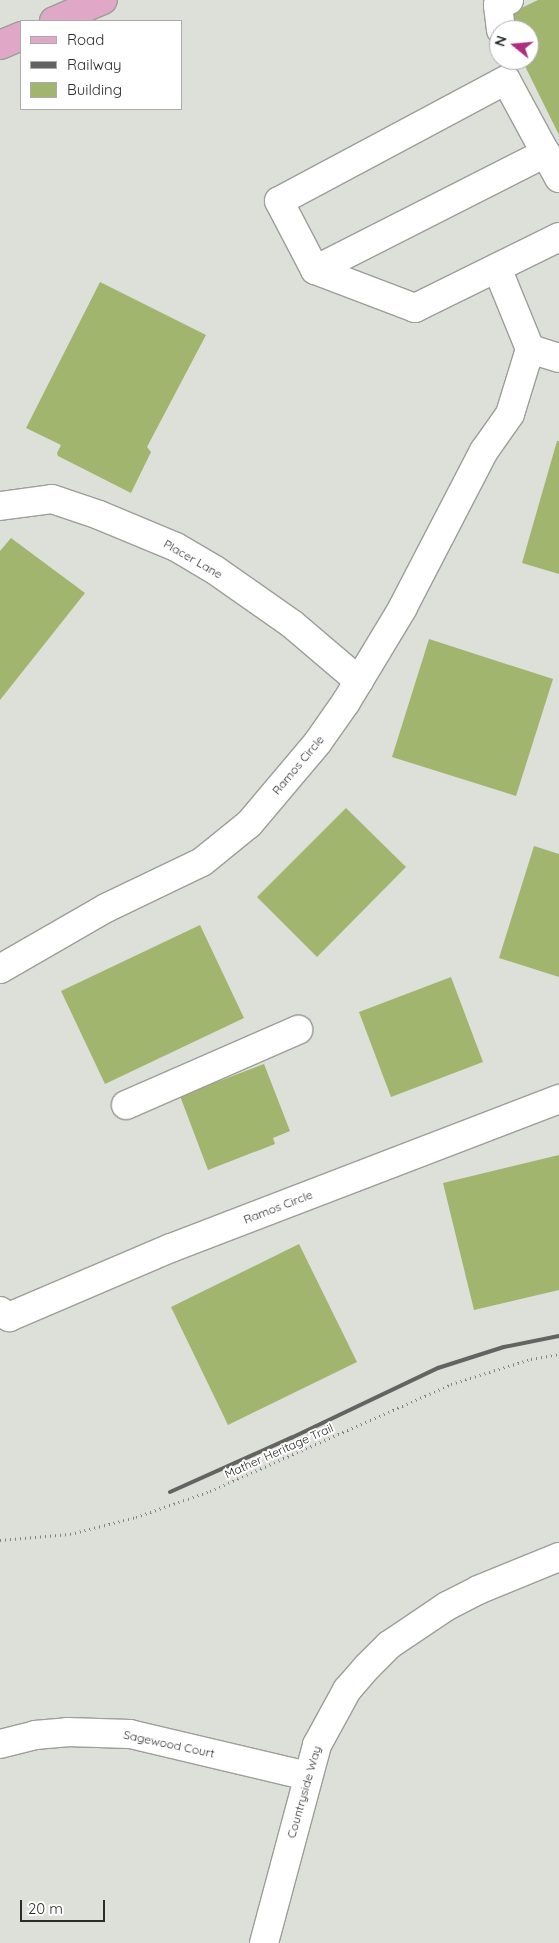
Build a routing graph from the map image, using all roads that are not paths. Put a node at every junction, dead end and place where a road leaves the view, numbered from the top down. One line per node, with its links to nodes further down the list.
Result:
1 (103, 0): 3 (main road)
2 (509, 0): 4 (street)
3 (56, 20)
4 (500, 20)
5 (20, 36): 6 (main road)
6 (0, 45)
7 (505, 70): 8 (street); 12 (street)
8 (546, 153): 9 (street); 12 (street)
9 (559, 178)
10 (559, 237): 11 (street)
11 (497, 268): 12 (street); 13 (street)
12 (315, 270)
13 (530, 349): 14 (street); 16 (street, Ramos Circle)
14 (559, 358)
15 (0, 506): 16 (street, Placer Lane)
16 (359, 681): 17 (street, Ramos Circle)
17 (0, 969)
18 (298, 1030): 20 (street)
19 (559, 1099): 21 (street, Ramos Circle)
20 (126, 1104)
21 (0, 1311)
22 (559, 1557): 24 (street, Countryside Way)
23 (0, 1744): 24 (street, Sagewood Court)
24 (307, 1776): 25 (street, Countryside Way)
25 (264, 1943)

